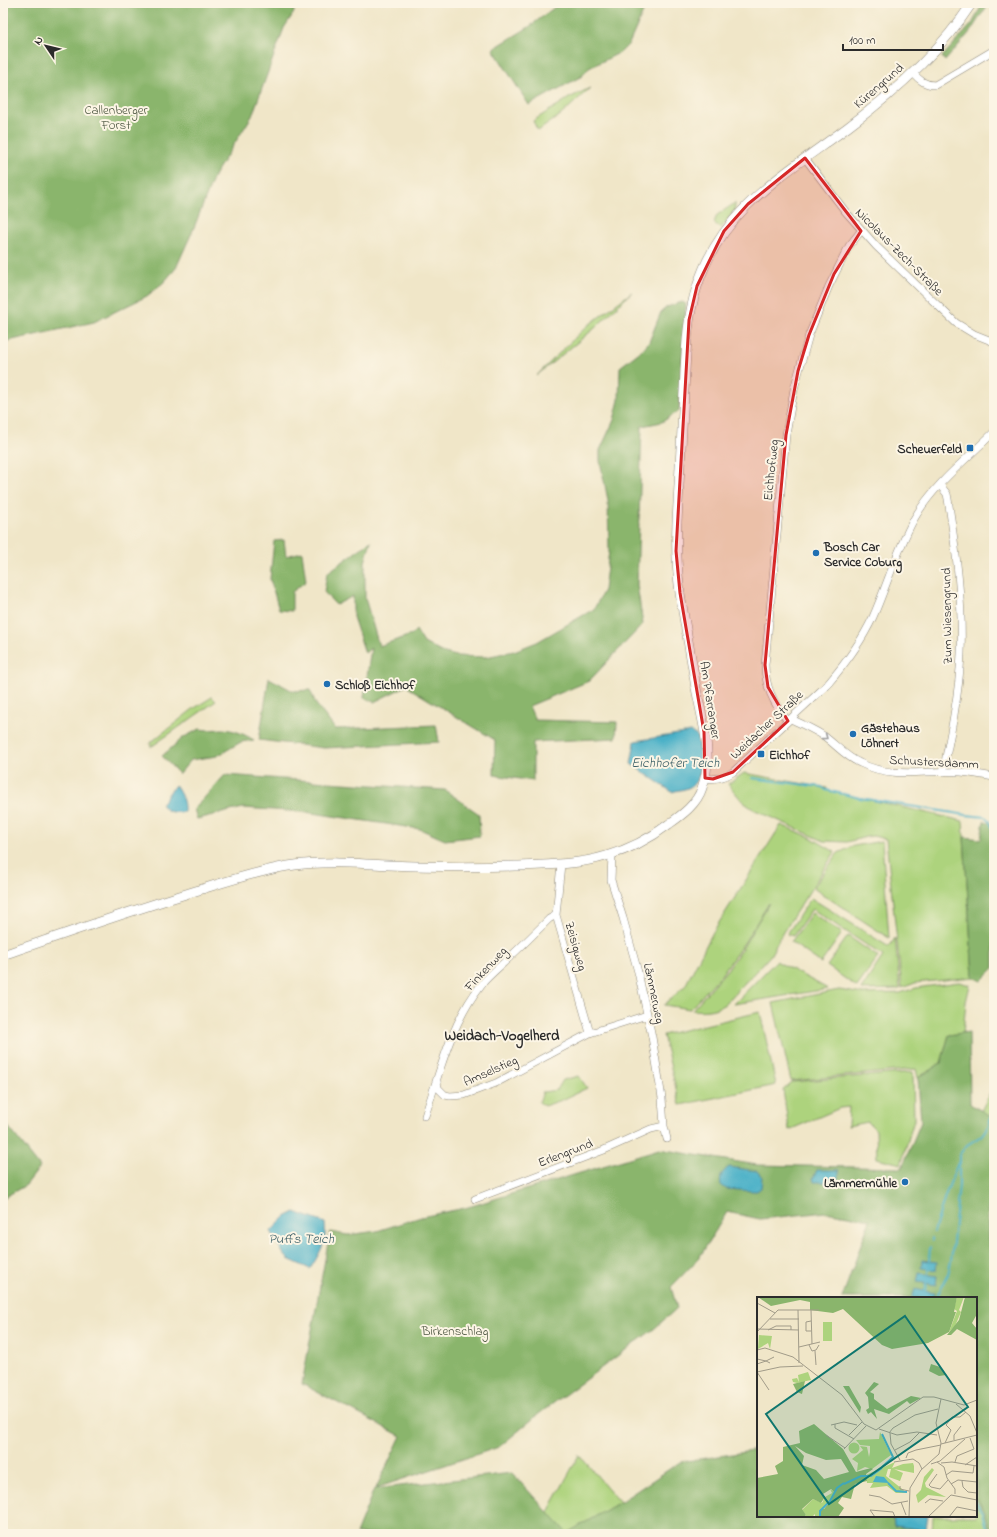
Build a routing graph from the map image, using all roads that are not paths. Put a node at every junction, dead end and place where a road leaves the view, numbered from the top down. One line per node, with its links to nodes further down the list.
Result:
1 (972, 3): 3 (main road, Kürengrund)
2 (994, 50): 3 (street)
3 (913, 73): 4 (main road, Kürengrund)
4 (806, 158): 5 (street, Nicolaus-Zech-Straße); 9 (main road, Kürengrund)
5 (862, 231): 6 (street, Nicolaus-Zech-Straße); 10 (street, Eichhofweg)
6 (994, 342)
7 (994, 432): 8 (street, Weidacher Straße)
8 (940, 485): 10 (street, Weidacher Straße); 11 (street, Zum Wiesengrund)
9 (690, 650): 13 (main road, Am Pfarranger)
10 (790, 720): 11 (street, Schustersdamm, one-way to 11); 13 (street, Weidacher Straße)
11 (943, 772): 12 (street, Schustersdamm)
12 (994, 777)
13 (705, 778): 14 (main road)
14 (612, 854): 15 (main road); 18 (street, Lämmerweg)
15 (561, 864): 16 (street, Zeisigweg); 17 (main road)
16 (556, 915): 19 (street, Zeisigweg); 20 (street, Finkenweg)
17 (3, 954)
18 (647, 1015): 19 (street, Amselstieg); 22 (street, Lämmerweg)
19 (590, 1033): 20 (street, Amselstieg)
20 (437, 1081): 21 (street, Finkenweg)
21 (425, 1116)
22 (664, 1126): 23 (street, Lämmerweg); 24 (street, Erlengrund)
23 (667, 1139)
24 (475, 1200)

